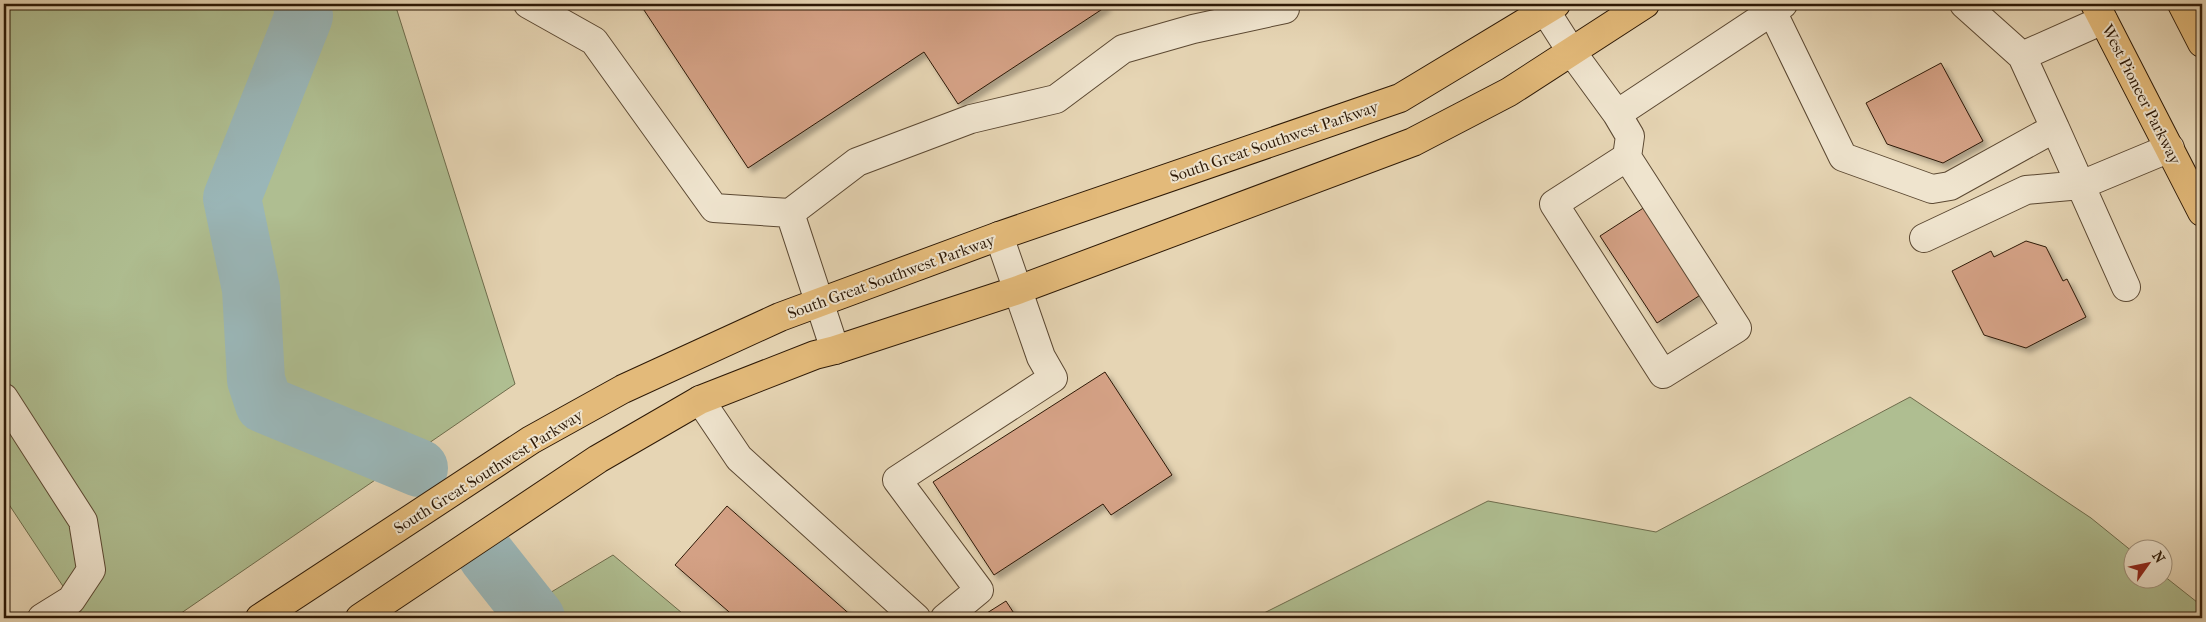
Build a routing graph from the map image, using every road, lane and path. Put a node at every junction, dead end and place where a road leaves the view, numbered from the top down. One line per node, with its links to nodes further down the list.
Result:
1 (528, 4): 18 (lane)
2 (1645, 4): 10 (main road)
3 (1964, 4): 11 (lane)
4 (2182, 4): 9 (main road)
5 (1288, 6): 18 (lane)
6 (1547, 6): 10 (lane); 19 (main road, South Great Southwest Parkway)
7 (1778, 7): 12 (lane); 13 (lane)
8 (2099, 12): 11 (lane); 14 (main road, West Pioneer Parkway)
9 (2202, 43)
10 (1572, 51): 12 (lane); 22 (main road)
11 (2022, 56): 13 (lane)
12 (1618, 114): 15 (lane)
13 (2056, 128): 16 (lane)
14 (2170, 148): 16 (lane); 17 (main road, West Pioneer Parkway)
15 (1627, 157): 15 (lane)
16 (2081, 185): 20 (lane); 21 (lane)
17 (2202, 212)
18 (790, 213): 23 (lane)
19 (1000, 236): 22 (lane); 23 (main road, South Great Southwest Parkway)
20 (1924, 238)
21 (2126, 287)
22 (1018, 290): 24 (main road); 31 (lane)
23 (820, 303): 24 (lane); 28 (main road, South Great Southwest Parkway)
24 (835, 350): 26 (main road)
25 (4, 398): 27 (lane)
26 (700, 400): 29 (main road); 30 (lane)
27 (42, 618)
28 (260, 618)
29 (361, 618)
30 (916, 618)
31 (945, 618)

